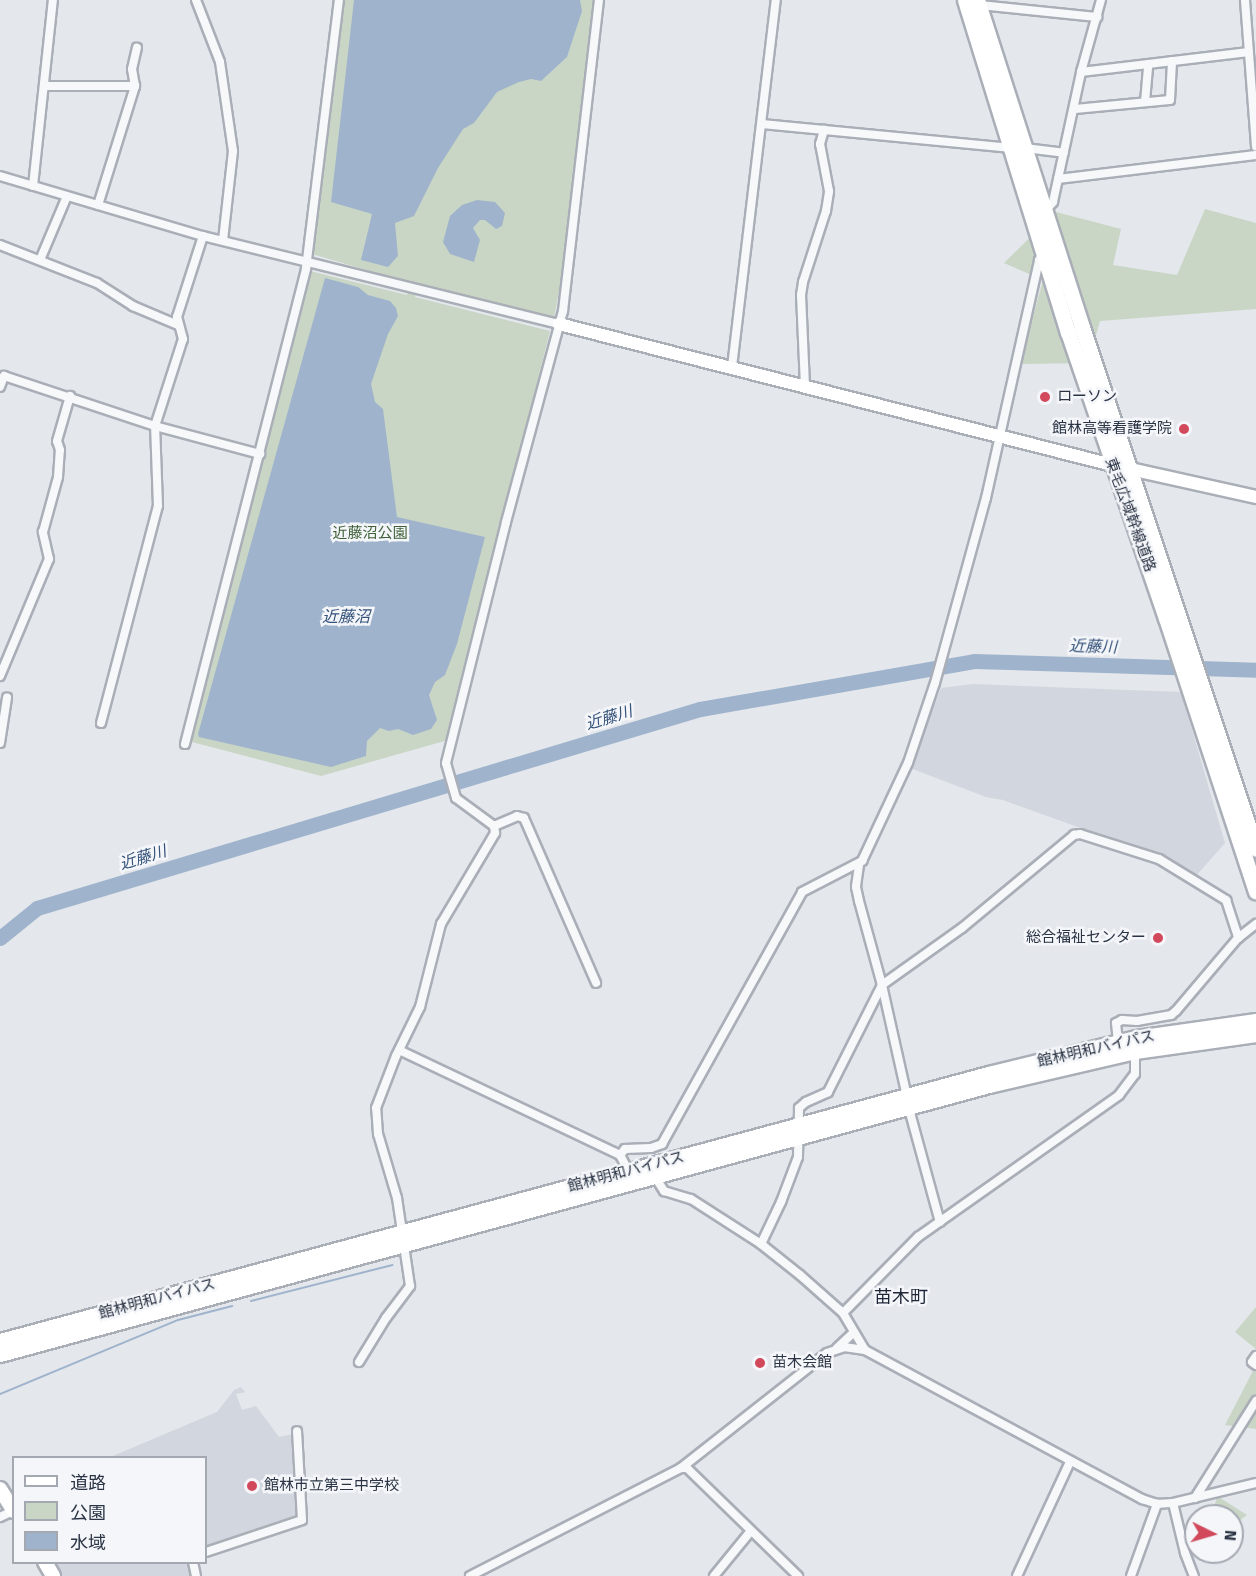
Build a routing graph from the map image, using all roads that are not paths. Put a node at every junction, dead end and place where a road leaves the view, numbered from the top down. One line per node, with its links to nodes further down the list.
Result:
1 (52, 0): 16 (street)
2 (196, 0): 33 (street)
3 (339, 0): 37 (street)
4 (599, 0): 38 (street)
5 (776, 0): 20 (street)
6 (1101, 0): 9 (street)
7 (1245, 0): 10 (street)
8 (974, 2): 9 (street); 23 (highway, 東毛広域幹線道路)
9 (1097, 17): 15 (street)
10 (1252, 39): 12 (street)
11 (137, 48): 17 (street)
12 (1249, 52): 13 (street); 22 (street)
13 (1172, 61): 14 (street); 18 (street)
14 (1148, 64): 15 (street); 18 (street)
15 (1081, 72): 19 (street)
16 (44, 86): 17 (street); 28 (street)
17 (135, 86): 30 (street)
18 (1145, 102): 19 (street)
19 (1075, 109): 24 (street)
20 (762, 124): 21 (street); 40 (street)
21 (824, 130): 23 (street); 41 (street)
22 (1256, 147)
23 (1017, 148): 24 (street); 31 (highway, 東毛広域幹線道路); 35 (highway, 東毛広域幹線道路)
24 (1064, 153): 27 (street)
25 (1256, 154): 27 (street)
26 (0, 176): 28 (street)
27 (1058, 179): 31 (street)
28 (33, 186): 29 (street)
29 (67, 195): 30 (street); 36 (street)
30 (98, 204): 32 (street)
31 (1045, 211): 48 (highway, 東毛広域幹線道路)
32 (204, 236): 33 (street); 39 (street)
33 (223, 240): 37 (street)
34 (0, 246): 36 (street)
35 (1045, 255): 45 (street); 47 (highway, 東毛広域幹線道路)
36 (40, 260): 39 (street)
37 (308, 261): 38 (street); 46 (street)
38 (559, 324): 40 (street); 57 (street)
39 (178, 325): 44 (street)
40 (732, 367): 41 (street)
41 (805, 386): 45 (street)
42 (0, 387): 43 (street)
43 (70, 396): 44 (street); 51 (street)
44 (155, 426): 46 (street); 54 (street)
45 (999, 437): 47 (street); 59 (street)
46 (260, 454): 56 (street)
47 (1112, 465): 48 (street); 50 (highway, 東毛広域幹線道路)
48 (1130, 468): 49 (street); 50 (highway, 東毛広域幹線道路)
49 (1256, 497)
50 (1184, 653): 52 (highway, 東毛広域幹線道路)
51 (0, 676)
52 (1194, 682): 58 (highway, 東毛広域幹線道路); 60 (highway, 東毛広域幹線道路)
53 (8, 698): 55 (street)
54 (101, 723)
55 (0, 743)
56 (184, 744)
57 (494, 826): 63 (street); 68 (street)
58 (1256, 849)
59 (859, 865): 64 (street); 72 (street)
60 (1256, 892)
61 (1256, 924): 62 (street)
62 (1238, 939): 64 (street); 67 (street)
63 (596, 983)
64 (882, 985): 70 (street); 71 (street)
65 (1256, 1021): 67 (highway, 館林明和バイパス)
66 (1256, 1034): 69 (highway, 館林明和バイパス)
67 (1118, 1042): 70 (highway, 館林明和バイパス)
68 (399, 1050): 72 (street); 76 (street)
69 (1135, 1051): 70 (highway, 館林明和バイパス); 75 (street)
70 (908, 1103): 71 (highway, 館林明和バイパス); 75 (street)
71 (798, 1132): 73 (highway, 館林明和バイパス); 74 (highway, 館林明和バイパス); 77 (street)
72 (620, 1155): 73 (street)
73 (629, 1172): 76 (highway, 館林明和バイパス)
74 (655, 1177): 76 (highway, 館林明和バイパス); 77 (street)
75 (940, 1221): 78 (street)
76 (403, 1238): 80 (highway, 館林明和バイパス); 83 (highway, 館林明和バイパス); 85 (street)
77 (761, 1244): 78 (street)
78 (843, 1313): 79 (street)
79 (853, 1333): 81 (street); 82 (street)
80 (0, 1341)
81 (837, 1348): 82 (street); 90 (street)
82 (865, 1350): 89 (street)
83 (0, 1353)
84 (1256, 1356): 86 (street)
85 (359, 1362)
86 (1256, 1365)
87 (1256, 1401): 93 (street)
88 (297, 1431): 98 (street)
89 (1070, 1462): 95 (street); 102 (street)
90 (681, 1468): 97 (street); 99 (street)
91 (1256, 1483): 93 (street)
92 (0, 1489): 96 (main road)
93 (1195, 1498): 94 (street)
94 (1173, 1503): 95 (street); 104 (street)
95 (1157, 1504): 103 (street)
96 (12, 1508)
97 (750, 1532): 100 (street); 101 (street)
98 (207, 1552)
99 (470, 1576)
100 (714, 1576)
101 (798, 1576)
102 (1017, 1576)
103 (1131, 1576)
104 (1194, 1576)

